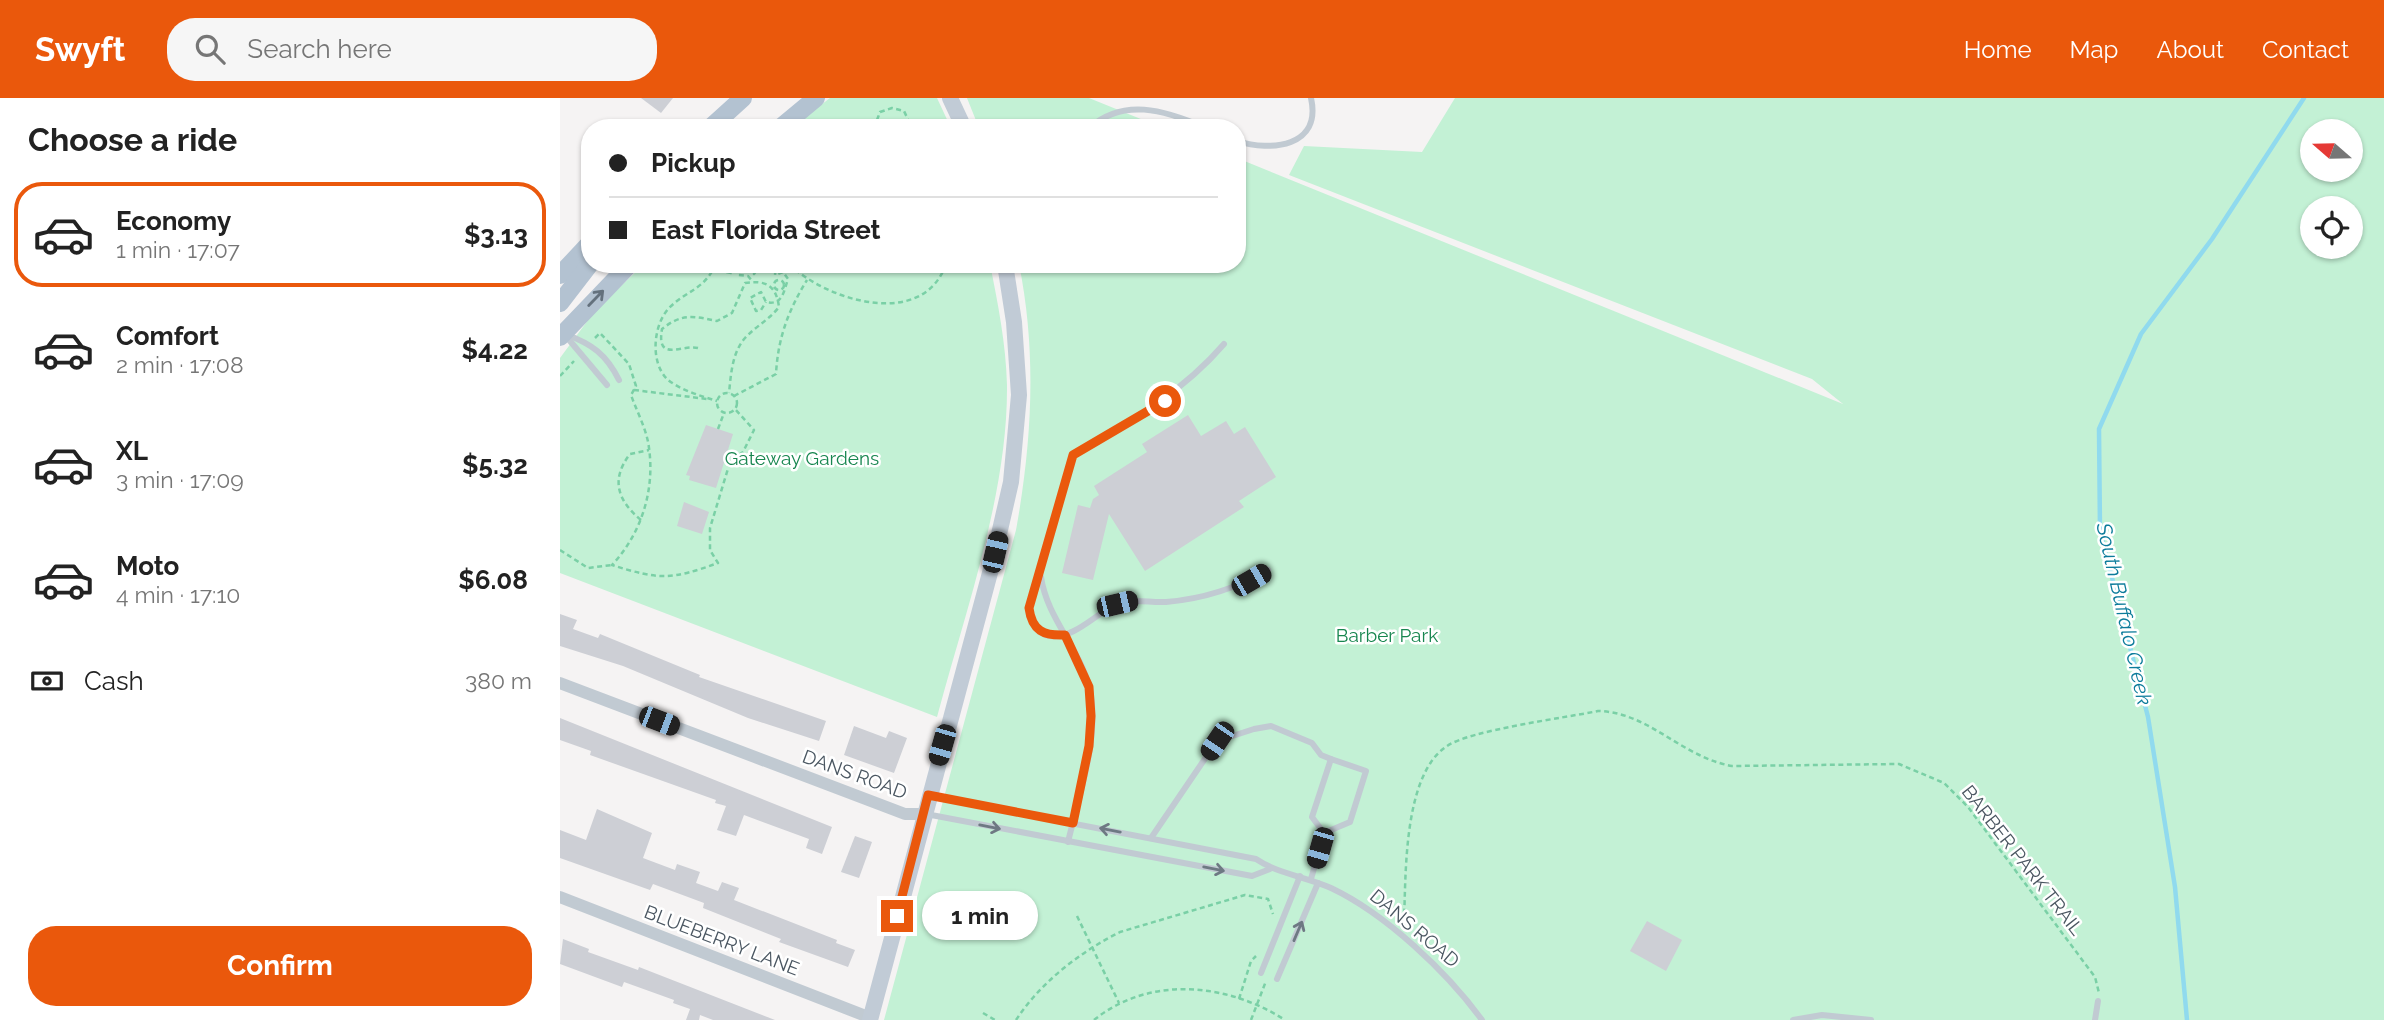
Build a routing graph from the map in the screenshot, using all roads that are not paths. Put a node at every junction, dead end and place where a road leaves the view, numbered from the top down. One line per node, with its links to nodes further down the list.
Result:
1 (742, 98): 5 (main road)
2 (816, 98): 6 (main road)
3 (950, 98): 7 (main road)
4 (1311, 98): 10 (lane)
5 (721, 119)
6 (791, 119)
7 (960, 119)
8 (1096, 119): 9 (lane)
9 (1182, 119)
10 (1246, 144)
11 (581, 253): 15 (main road)
12 (583, 273): 16 (main road)
13 (621, 273): 17 (main road, one-way to 13)
14 (1006, 273): 26 (main road)
15 (560, 275)
16 (560, 303)
17 (561, 333): 19 (lane); 20 (lane)
18 (1224, 344): 22 (lane)
19 (619, 380)
20 (607, 386)
21 (1268, 570): 23 (lane)
22 (1041, 577): 23 (lane); 23 (lane)
23 (1065, 635): 28 (lane)
24 (560, 683): 27 (street, DANS ROAD)
25 (1331, 759): 29 (lane); 29 (lane); 30 (lane)
26 (928, 795): 27 (main road); 28 (lane, DANS ROAD)
27 (923, 814): 31 (lane, DANS ROAD, one-way to 31); 40 (main road)
28 (1073, 823): 30 (lane, DANS ROAD, one-way to 28); 31 (lane)
29 (1324, 834): 34 (lane)
30 (1152, 838): 32 (lane, DANS ROAD)
31 (1068, 842): 32 (lane, DANS ROAD, one-way to 32)
32 (1270, 869): 33 (lane, DANS ROAD)
33 (1300, 876): 34 (lane, DANS ROAD); 37 (lane)
34 (1311, 879): 35 (lane, DANS ROAD)
35 (1318, 883): 38 (lane, one-way to 35); 41 (lane, DANS ROAD)
36 (560, 898): 40 (street, BLUEBERRY LANE)
37 (1265, 974)
38 (1277, 979)
39 (2098, 1001): 44 (lane)
40 (870, 1019)
41 (1482, 1020)
42 (1793, 1020): 43 (lane)
43 (1871, 1020)
44 (2095, 1020)

